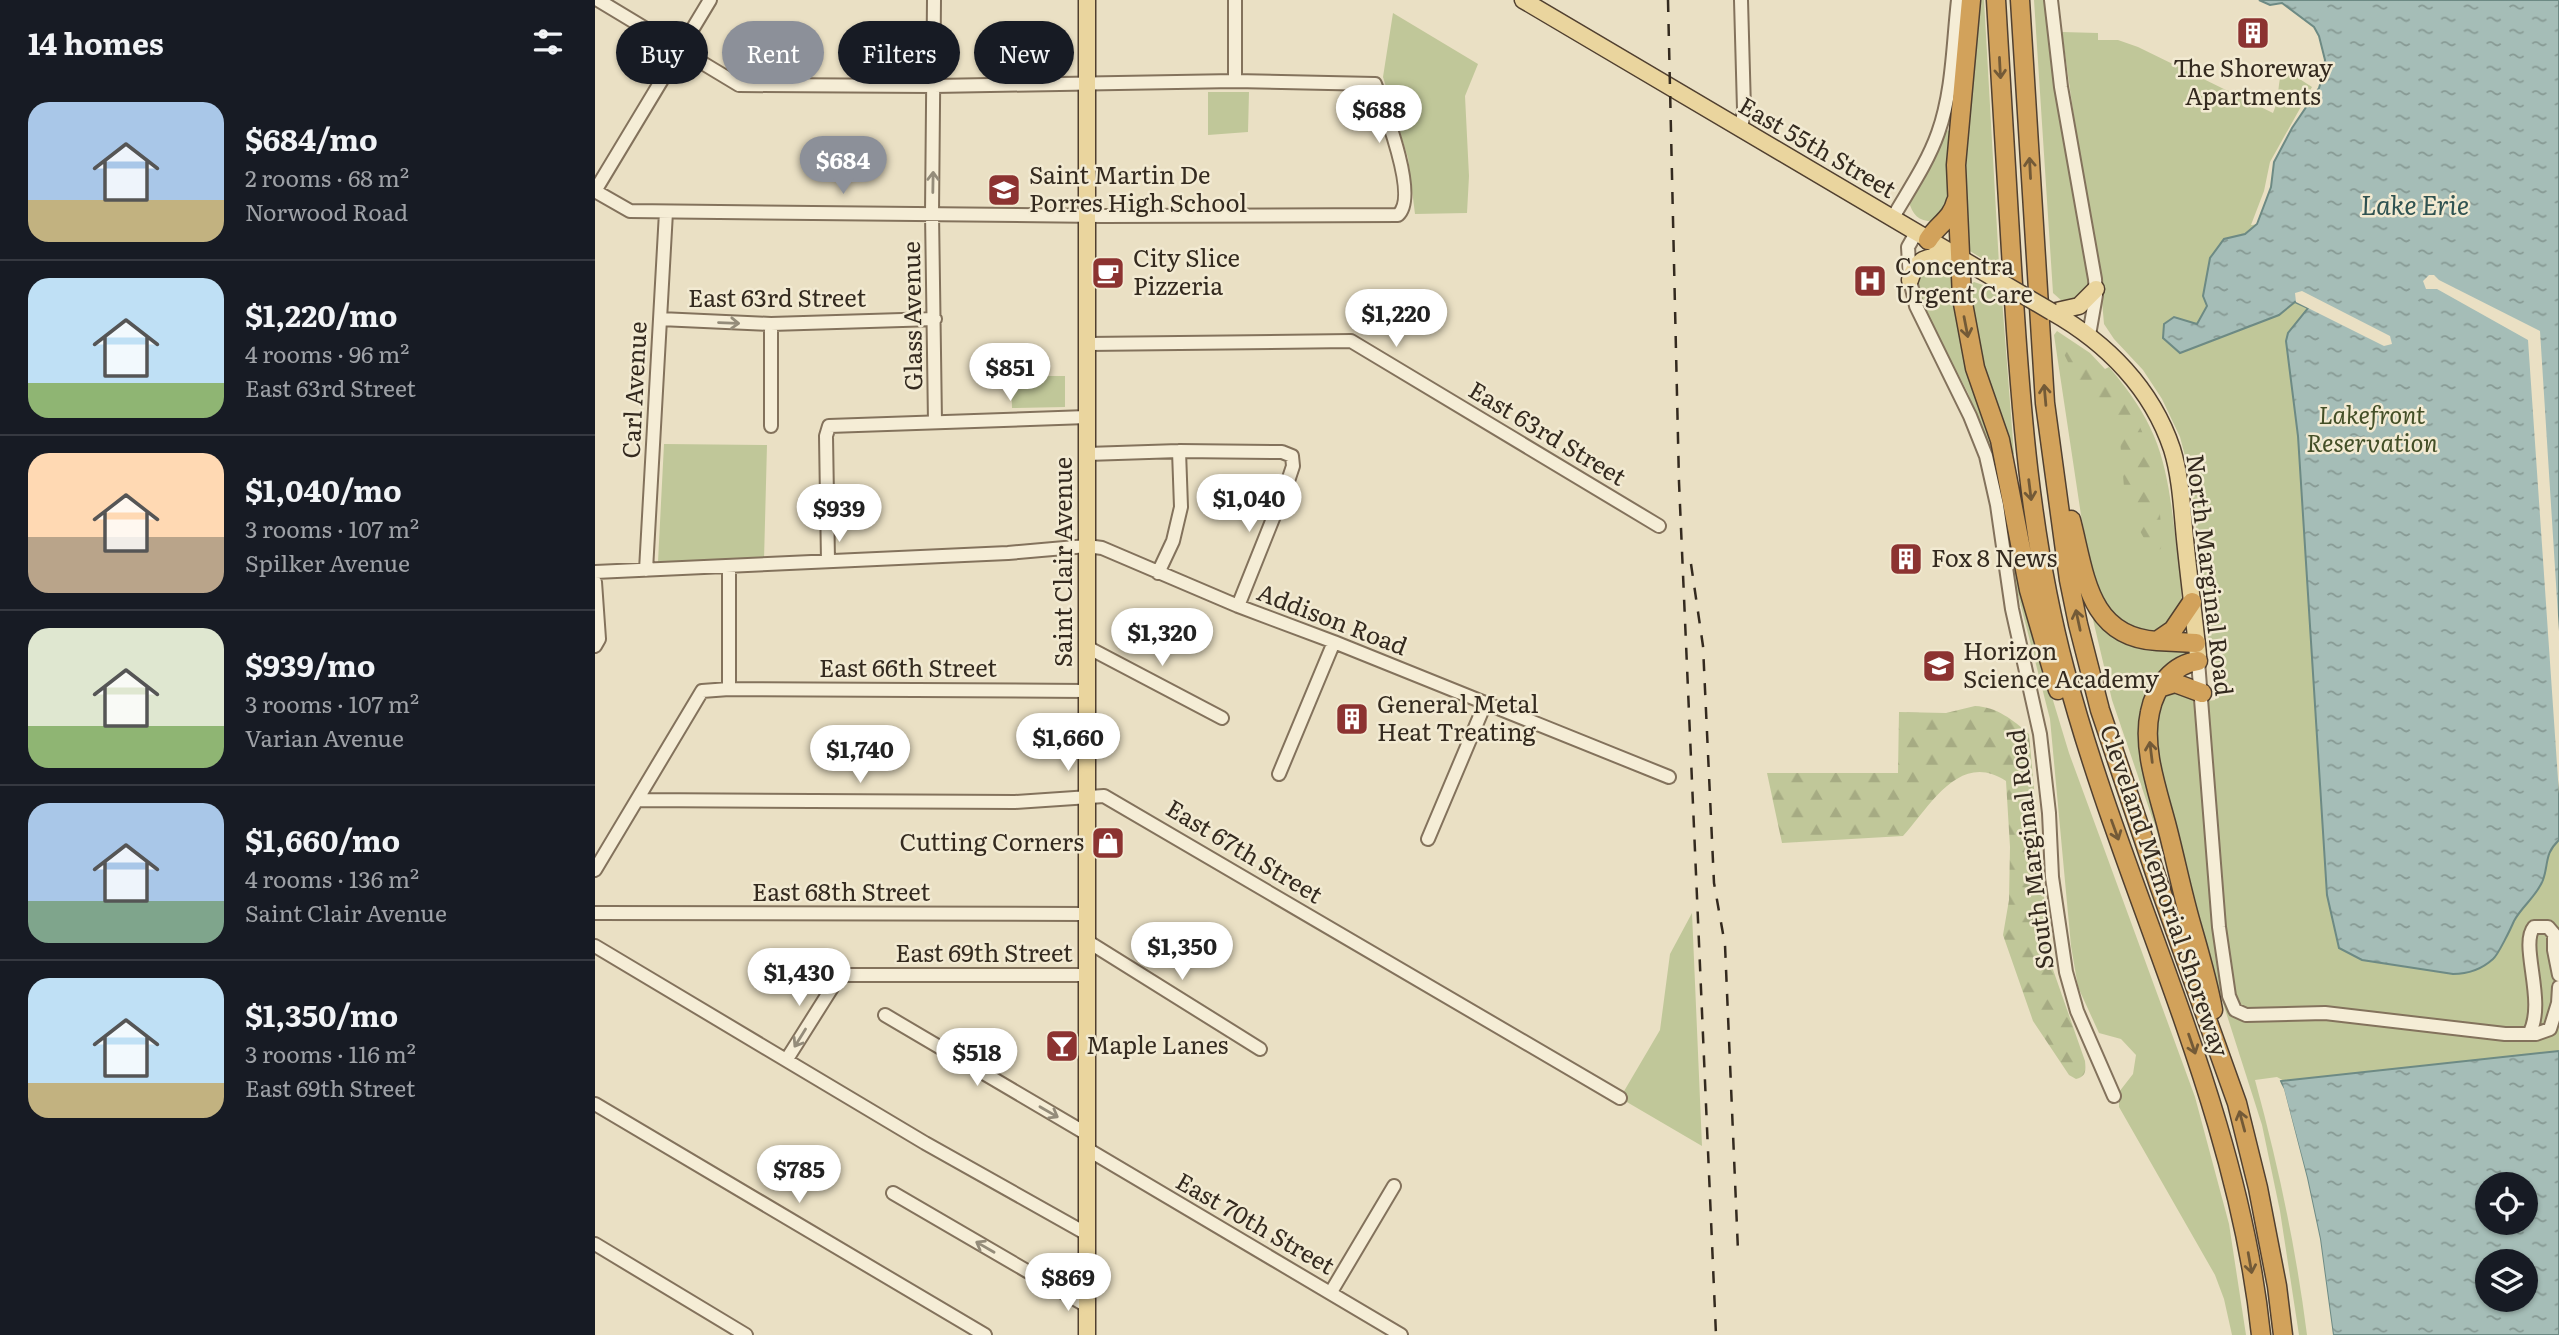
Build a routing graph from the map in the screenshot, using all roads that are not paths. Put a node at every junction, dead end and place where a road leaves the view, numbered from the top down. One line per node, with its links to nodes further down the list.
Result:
1 (598, 0): 13 (street)
2 (710, 0): 14 (street)
3 (934, 0): 19 (street, Glass Avenue)
4 (1087, 0): 18 (main road, Saint Clair Avenue)
5 (1234, 0): 16 (street)
6 (1523, 0): 20 (main road, East 55th Street)
7 (1741, 0): 20 (street)
8 (1958, 0): 26 (street)
9 (1971, 0): 22 (highway)
10 (1996, 0): 65 (highway, Cleveland Memorial Shoreway, one-way to 65)
11 (2019, 0): 40 (highway, Cleveland Memorial Shoreway, one-way to 11)
12 (2051, 0): 30 (street)
13 (632, 21)
14 (697, 21)
15 (708, 67): 19 (street)
16 (1235, 82): 18 (street); 25 (street)
17 (660, 84): 21 (street)
18 (1086, 84): 19 (street); 25 (main road, Saint Clair Avenue)
19 (934, 86): 24 (street, Glass Avenue, one-way to 19)
20 (1741, 130): 26 (main road, East 55th Street)
21 (595, 191): 23 (street)
22 (1957, 198): 27 (highway); 28 (highway)
23 (666, 212): 24 (street); 32 (street, Carl Avenue)
24 (932, 213): 25 (street); 33 (street, Glass Avenue)
25 (1087, 215): 36 (main road, Saint Clair Avenue)
26 (1892, 219): 27 (main road, East 55th Street)
27 (1922, 237): 28 (main road, East 55th Street); 29 (street, South Marginal Road)
28 (1957, 257): 29 (main road); 31 (main road, East 55th Street, bridge); 65 (highway, one-way to 65)
29 (1910, 280): 84 (street, South Marginal Road)
30 (2096, 289): 31 (main road); 35 (street)
31 (2057, 314): 35 (main road, East 55th Street)
32 (660, 319): 34 (street, East 63rd Street, one-way to 34); 47 (street, Carl Avenue)
33 (935, 319): 34 (street, East 63rd Street); 38 (street, Glass Avenue)
34 (771, 324): 39 (street)
35 (2089, 335): 51 (main road, North Marginal Road)
36 (1087, 344): 37 (main road, Saint Clair Avenue); 43 (street, East 63rd Street)
37 (1087, 418): 38 (street); 42 (main road, Saint Clair Avenue)
38 (935, 422): 45 (street)
39 (771, 426)
40 (2051, 441): 53 (highway); 82 (highway, Cleveland Memorial Shoreway, one-way to 40)
41 (1179, 451): 42 (street); 49 (street); 52 (street)
42 (1087, 454): 44 (main road, Saint Clair Avenue)
43 (1659, 526)
44 (1087, 547): 45 (street, Addison Road); 49 (street, Addison Road); 57 (main road, Saint Clair Avenue)
45 (828, 561): 46 (street, Addison Road)
46 (729, 566): 47 (street, Addison Road); 60 (street)
47 (646, 570): 48 (street, Addison Road)
48 (595, 572)
49 (1159, 573): 52 (street, Addison Road)
50 (595, 582): 56 (street)
51 (2192, 602): 53 (highway); 55 (main road, North Marginal Road)
52 (1238, 606): 54 (street, Addison Road)
53 (2157, 641): 55 (highway)
54 (1333, 642): 63 (street, Addison Road); 66 (street)
55 (2196, 643): 58 (main road, North Marginal Road)
56 (595, 646)
57 (1087, 647): 61 (main road, Saint Clair Avenue); 64 (street)
58 (2198, 661): 59 (highway); 62 (street, North Marginal Road)
59 (2159, 688): 62 (highway); 82 (highway, one-way to 59)
60 (729, 689): 61 (street, East 66th Street); 69 (street, East 66th Street)
61 (1087, 691): 68 (main road, Saint Clair Avenue)
62 (2202, 693): 80 (street, North Marginal Road)
63 (1485, 704): 67 (street, Addison Road); 70 (street)
64 (1222, 718)
65 (2092, 765): 98 (highway, Cleveland Memorial Shoreway, one-way to 98)
66 (1279, 774)
67 (1669, 777)
68 (1087, 796): 69 (street, East 67th Street); 73 (main road, Saint Clair Avenue); 85 (street, East 67th Street)
69 (637, 800): 71 (street)
70 (1428, 839)
71 (595, 870)
72 (595, 913): 73 (street, East 68th Street)
73 (1087, 914): 74 (main road, Saint Clair Avenue)
74 (1087, 941): 76 (main road, Saint Clair Avenue); 81 (street, East 69th Street)
75 (595, 946): 83 (street)
76 (1087, 975): 83 (street, East 69th Street, one-way to 83); 87 (main road, Saint Clair Avenue)
77 (2559, 975): 80 (street)
78 (2559, 987): 80 (street)
79 (885, 1015): 87 (street, East 70th Street, one-way to 87)
80 (2529, 1034)
81 (1260, 1049)
82 (2222, 1056): 99 (highway, Cleveland Memorial Shoreway, one-way to 82)
83 (787, 1059): 90 (street)
84 (2114, 1096)
85 (1620, 1098)
86 (595, 1104): 95 (street)
87 (1087, 1141): 90 (main road, Saint Clair Avenue); 92 (street, East 70th Street)
88 (1394, 1186): 92 (street)
89 (893, 1193): 93 (street, one-way to 89)
90 (1087, 1234): 93 (main road, Saint Clair Avenue)
91 (595, 1244): 94 (street)
92 (1331, 1293): 97 (street, East 70th Street)
93 (1087, 1306): 96 (main road, Saint Clair Avenue)
94 (746, 1335)
95 (985, 1335)
96 (1087, 1335)
97 (1401, 1335)
98 (2261, 1335)
99 (2283, 1335)

